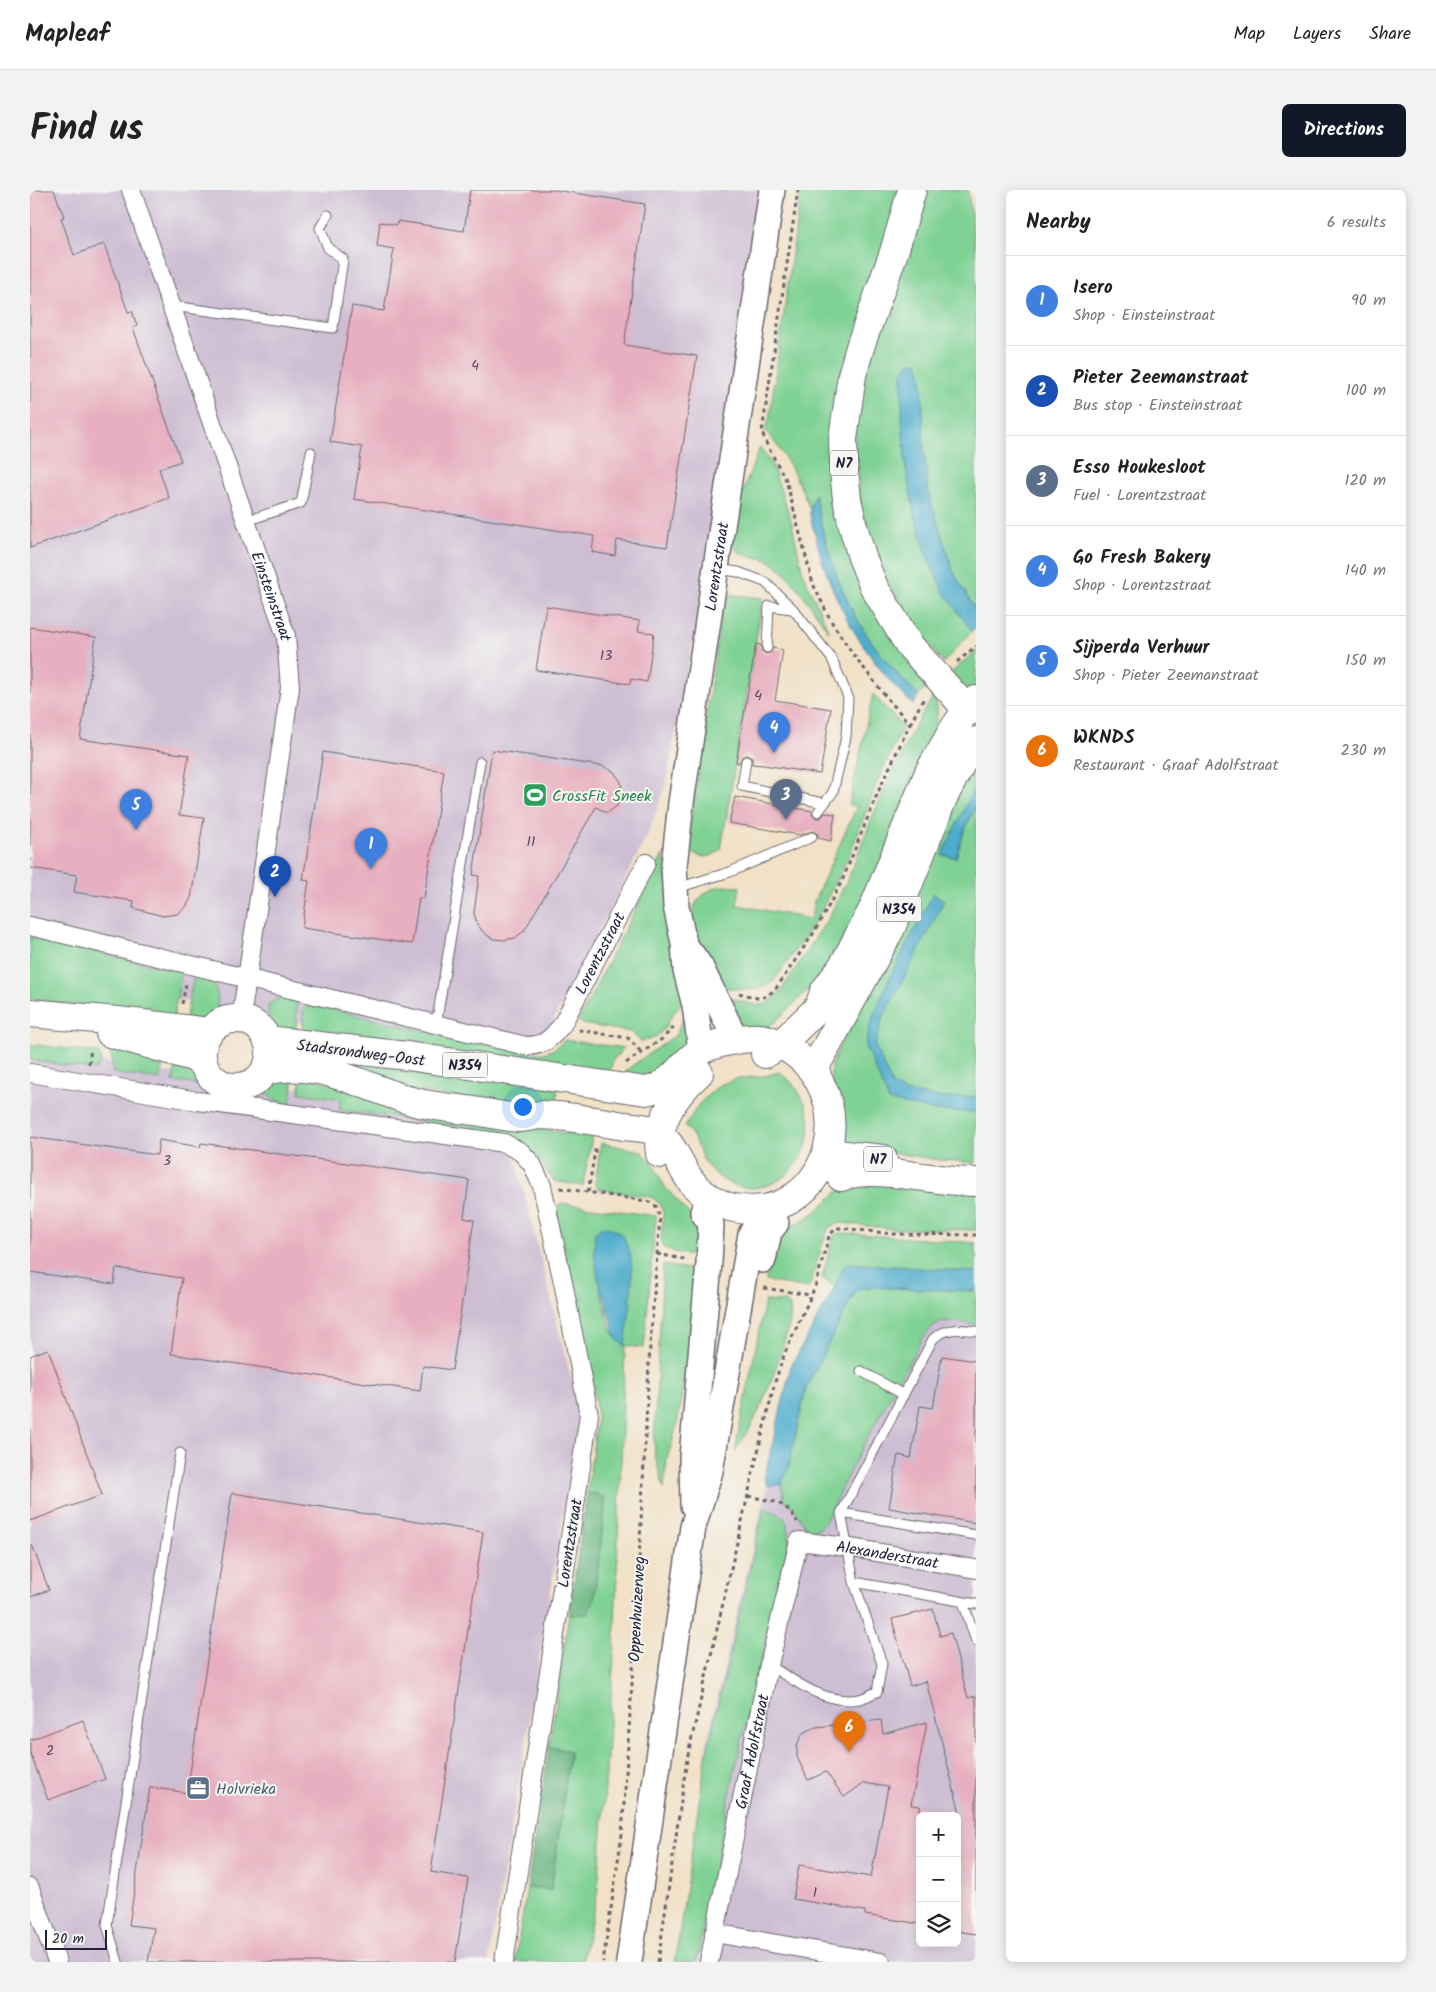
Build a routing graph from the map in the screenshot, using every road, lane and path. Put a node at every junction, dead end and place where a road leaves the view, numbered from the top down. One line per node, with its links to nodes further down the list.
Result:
1 (131, 190): 5 (street, Einsteinstraat)
2 (772, 190): 8 (main road, Lorentzstraat)
3 (912, 190): 11 (main road, N7)
4 (328, 215): 5 (lane)
5 (172, 306): 7 (street, Einsteinstraat)
6 (311, 452): 7 (lane)
7 (246, 521): 20 (street, Einsteinstraat)
8 (716, 569): 9 (lane); 17 (main road, Lorentzstraat)
9 (793, 609): 10 (lane); 13 (lane)
10 (767, 648)
11 (973, 706): 28 (main road, N354)
12 (976, 741): 34 (main road, N354)
13 (746, 761)
14 (480, 762): 24 (lane)
15 (812, 837): 17 (lane)
16 (646, 863): 25 (street, Lorentzstraat)
17 (675, 888): 19 (main road, Lorentzstraat)
18 (30, 926): 20 (street)
19 (684, 943): 28 (main road, Lorentzstraat); 30 (main road, Lorentzstraat)
20 (247, 979): 23 (street, Einsteinstraat); 24 (street)
21 (30, 1013): 22 (main road)
22 (58, 1017): 26 (main road); 31 (main road)
23 (241, 1019): 26 (main road); 27 (main road)
24 (436, 1025): 25 (street, Lorentzstraat)
25 (562, 1025): 29 (path)
26 (209, 1032): 31 (main road)
27 (267, 1040): 30 (main road, Stadsrondweg-Oost / N354); 32 (main road)
28 (762, 1041): 30 (main road, N354); 30 (main road, N354); 34 (main road)
29 (641, 1052)
30 (703, 1059): 35 (main road, N354)
31 (204, 1065): 32 (main road)
32 (265, 1071): 35 (main road, Stadsrondweg-Oost)
33 (30, 1072): 38 (street, Lorentzstraat)
34 (816, 1074): 36 (main road)
35 (660, 1146): 39 (main road); 40 (main road, Stadsrondweg-Oost)
36 (833, 1168): 37 (main road, N7); 40 (main road)
37 (976, 1182)
38 (542, 1186): 63 (street, Lorentzstraat); 64 (path, Oppenhuizerweg)
39 (703, 1212): 40 (main road); 48 (main road)
40 (766, 1219): 48 (main road)
41 (976, 1235): 46 (path)
42 (976, 1331): 44 (lane)
43 (861, 1371): 44 (lane)
44 (904, 1395): 47 (lane)
45 (180, 1454): 62 (lane)
46 (748, 1496): 50 (path); 65 (path)
47 (841, 1513): 49 (lane); 51 (lane)
48 (693, 1527): 60 (main road)
49 (976, 1534)
50 (799, 1541): 51 (street, Alexanderstraat); 57 (street, Graaf Adolfstraat)
51 (846, 1547): 52 (street, Alexanderstraat); 53 (lane)
52 (976, 1569)
53 (854, 1582): 54 (lane); 57 (lane)
54 (963, 1602): 55 (lane); 56 (lane)
55 (976, 1604)
56 (976, 1641)
57 (769, 1665): 59 (street, Graaf Adolfstraat)
58 (30, 1888): 61 (street)
59 (714, 1933): 66 (street, Graaf Adolfstraat); 67 (street)
60 (629, 1960)
61 (57, 1962)
62 (118, 1962)
63 (504, 1962)
64 (603, 1962)
65 (658, 1962)
66 (709, 1962)
67 (881, 1962)

